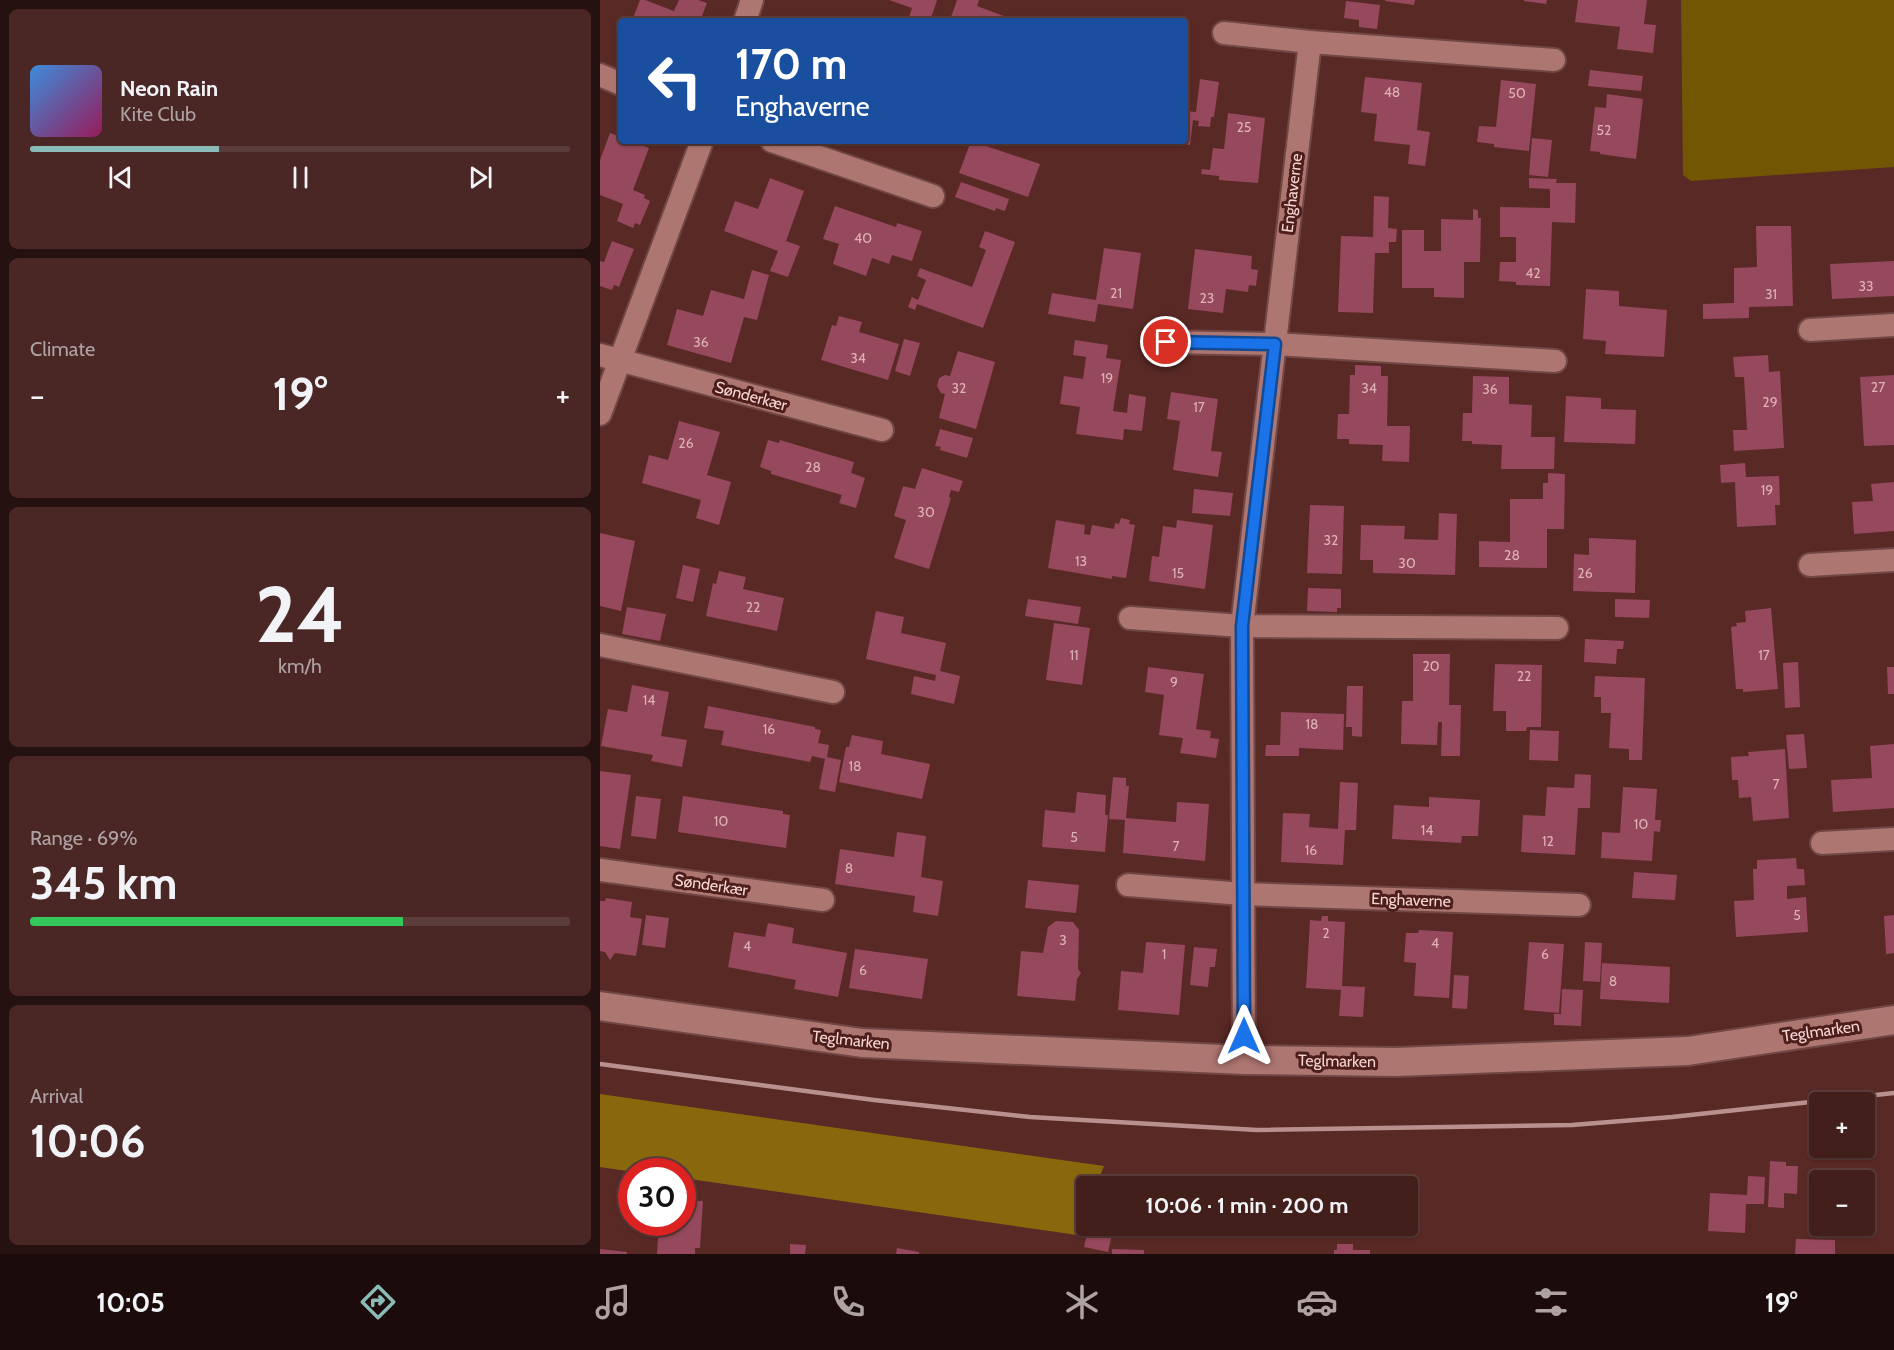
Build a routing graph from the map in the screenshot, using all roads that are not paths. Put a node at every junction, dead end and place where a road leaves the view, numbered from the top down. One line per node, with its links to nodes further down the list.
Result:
1 (752, 0): 2 (street)
2 (746, 18)
3 (1224, 33): 4 (street)
4 (1310, 42): 5 (street); 14 (street, Enghaverne)
5 (1554, 60)
6 (600, 75): 7 (street)
7 (618, 83)
8 (701, 144): 15 (street)
9 (781, 144): 10 (street)
10 (933, 196)
11 (1894, 325): 12 (street)
12 (1810, 330)
13 (1166, 342): 14 (street)
14 (1275, 344): 16 (street); 22 (street, Enghaverne)
15 (610, 358): 17 (street); 18 (street, Sønderkær)
16 (1555, 361)
17 (600, 414)
18 (882, 430)
19 (1894, 560): 20 (street)
20 (1810, 565)
21 (1130, 618): 22 (street)
22 (1242, 626): 23 (street); 30 (street, Enghaverne)
23 (1557, 628)
24 (600, 645): 25 (street)
25 (832, 692)
26 (1894, 839): 27 (street)
27 (1822, 843)
28 (600, 870): 31 (street, Sønderkær)
29 (1128, 885): 30 (street, Enghaverne)
30 (1243, 894): 32 (street, Enghaverne); 35 (street, Enghaverne)
31 (823, 900)
32 (1579, 905)
33 (600, 1006): 35 (street, Teglmarken)
34 (1894, 1020): 35 (street, Teglmarken)
35 (1244, 1060)

